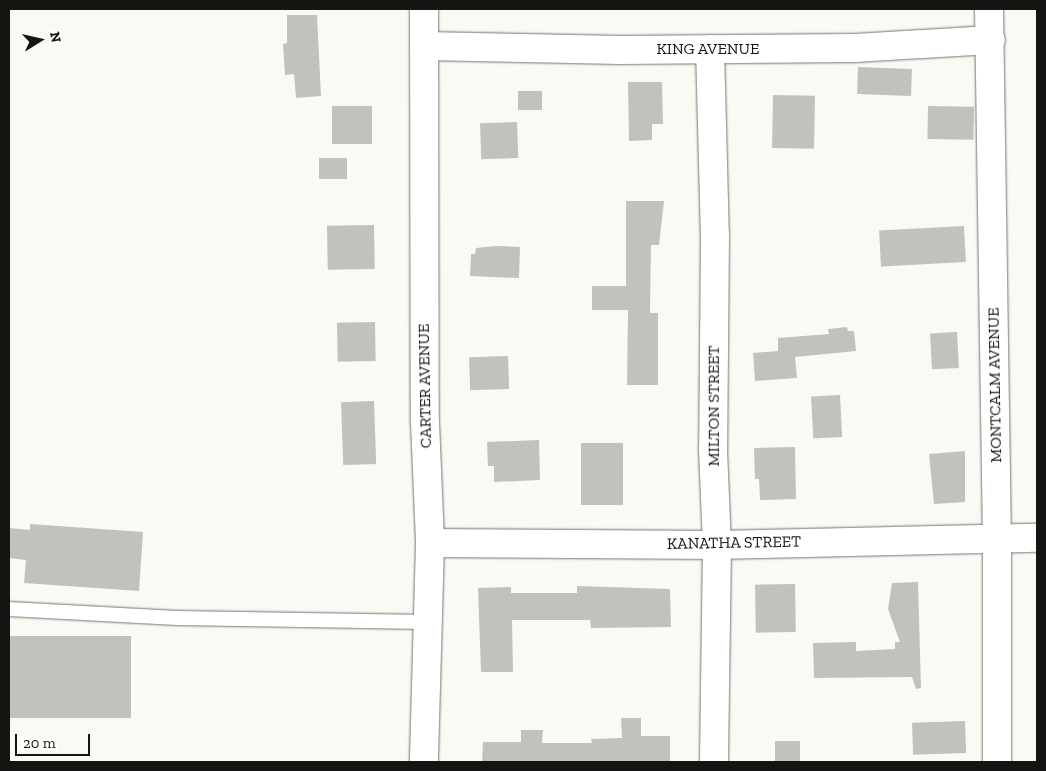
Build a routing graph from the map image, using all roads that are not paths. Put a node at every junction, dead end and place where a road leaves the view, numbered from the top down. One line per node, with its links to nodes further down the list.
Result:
1 (424, 9): 4 (street, CARTER AVENUE)
2 (989, 9): 3 (street, MONTCALM AVENUE)
3 (991, 40): 5 (street, KING AVENUE); 7 (street, MONTCALM AVENUE)
4 (424, 46): 5 (street, KING AVENUE); 8 (street, CARTER AVENUE)
5 (710, 49): 9 (street, MILTON STREET)
6 (1037, 538): 7 (street, KANATHA STREET)
7 (998, 539): 9 (street, KANATHA STREET); 14 (street, MONTCALM AVENUE)
8 (430, 543): 9 (street, KANATHA STREET); 11 (street, CARTER AVENUE)
9 (717, 544): 13 (street, MILTON STREET)
10 (9, 609): 11 (lane)
11 (428, 622): 12 (street, CARTER AVENUE)
12 (424, 762)
13 (714, 762)
14 (998, 762)

